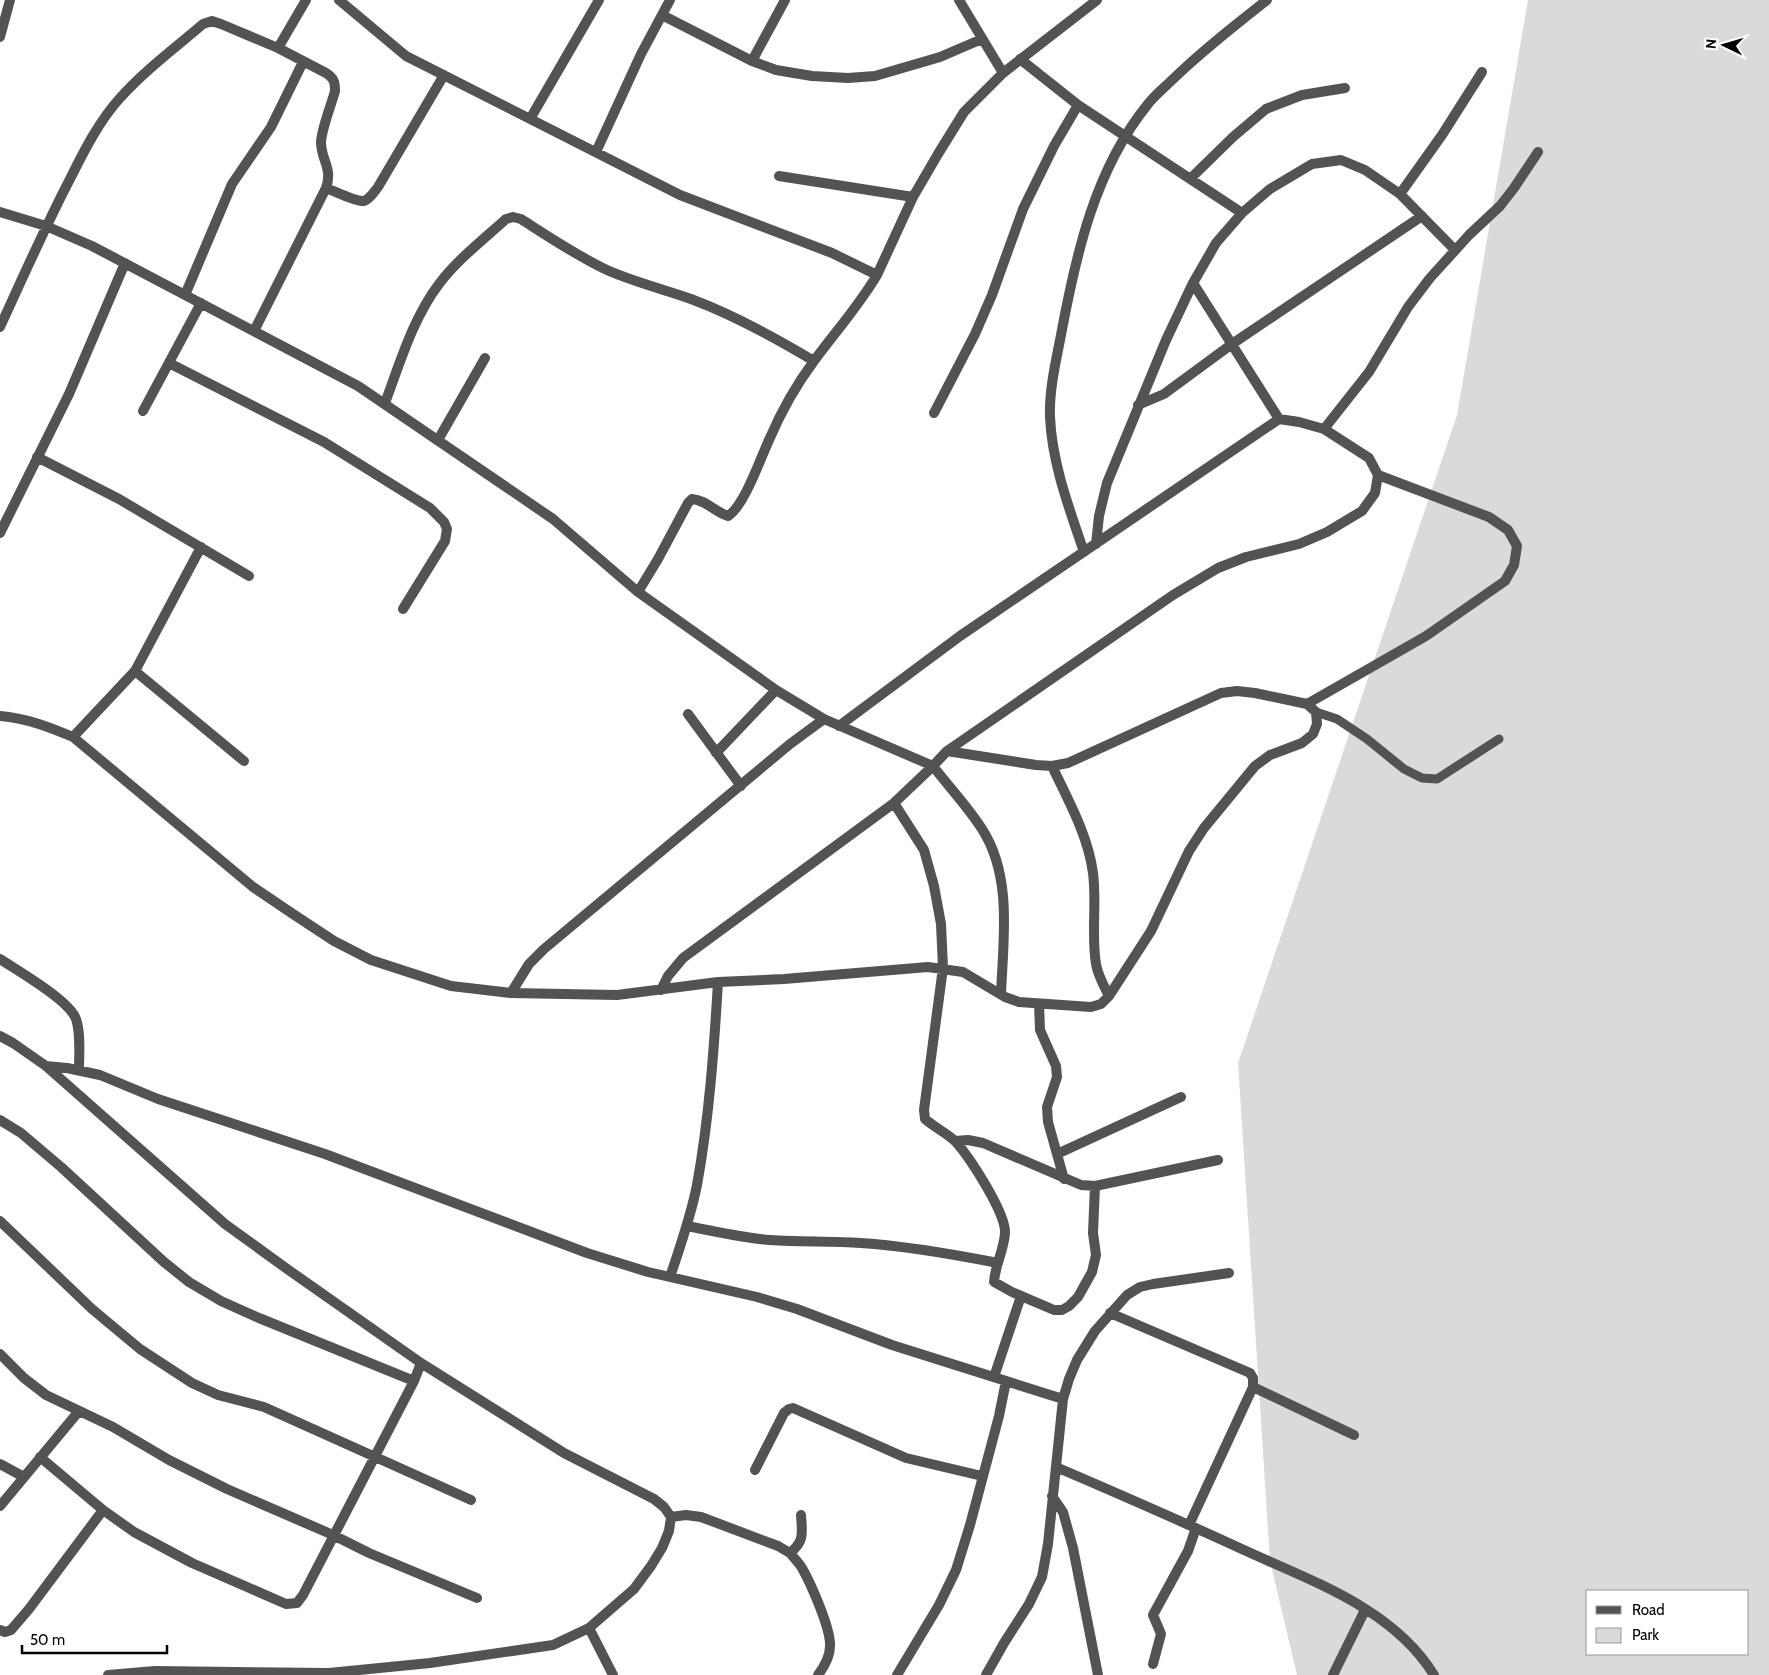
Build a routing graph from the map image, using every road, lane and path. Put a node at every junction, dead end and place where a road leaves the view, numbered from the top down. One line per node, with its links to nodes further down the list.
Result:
1 (10, 0): 11 (street)
2 (306, 0): 13 (street)
3 (339, 0): 19 (street)
4 (598, 0): 22 (street)
5 (670, 0): 10 (street)
6 (785, 0): 15 (street)
7 (959, 0): 12 (street)
8 (1097, 0): 14 (street)
9 (1267, 0): 23 (street)
10 (662, 15): 15 (street); 24 (street)
11 (0, 37)
12 (982, 39): 15 (street); 18 (street)
13 (278, 48): 16 (street); 34 (street)
14 (1020, 59): 18 (street); 21 (street)
15 (752, 61)
16 (303, 62): 28 (street); 39 (street)
17 (1482, 72): 29 (street)
18 (1003, 73): 30 (street)
19 (444, 75): 22 (street); 28 (street)
20 (1345, 88): 27 (street)
21 (1078, 105): 23 (street); 50 (street)
22 (530, 119): 24 (street)
23 (1124, 136): 27 (street); 59 (street)
24 (596, 152): 37 (street)
25 (1538, 152): 35 (street)
26 (779, 176): 30 (street)
27 (1190, 179): 32 (street)
28 (326, 188): 42 (street)
29 (1400, 194): 32 (street); 33 (street)
30 (913, 197): 37 (street)
31 (0, 212): 34 (street)
32 (1242, 213): 38 (street)
33 (1422, 216): 35 (street); 43 (street)
34 (46, 226): 36 (street); 41 (street)
35 (1455, 250): 52 (street)
36 (125, 263): 39 (street); 54 (street)
37 (877, 275): 45 (street)
38 (1194, 283): 43 (street); 48 (street)
39 (185, 294): 40 (street)
40 (201, 303): 42 (street); 46 (street)
41 (0, 327)
42 (254, 330): 47 (street)
43 (1232, 344): 48 (street); 51 (street)
44 (485, 358): 53 (street)
45 (814, 361): 47 (street); 61 (street)
46 (169, 363): 49 (street); 62 (street)
47 (384, 403): 53 (street)
48 (1138, 405): 57 (street)
49 (143, 410)
50 (934, 413)
51 (1279, 419): 52 (street); 57 (street)
52 (1324, 429): 55 (street)
53 (438, 440): 61 (street)
54 (38, 457): 56 (street); 58 (street)
55 (1378, 475): 65 (street); 73 (street)
56 (0, 533)
57 (1096, 544): 59 (street)
58 (201, 547): 60 (street); 63 (street)
59 (1084, 552): 70 (street)
60 (249, 576)
61 (638, 592): 64 (street)
62 (403, 609)
63 (135, 671): 71 (street); 75 (street)
64 (776, 690): 69 (street); 74 (street)
65 (1307, 704): 66 (street); 77 (street)
66 (1316, 712): 72 (lane); 86 (street)
67 (688, 714): 74 (street)
68 (0, 716): 71 (street)
69 (824, 719): 70 (street); 78 (street)
70 (840, 726): 76 (street)
71 (73, 737): 84 (street)
72 (1499, 739)
73 (947, 751): 76 (street); 77 (street)
74 (716, 753): 78 (street)
75 (244, 761)
76 (933, 766): 79 (street); 85 (street)
77 (1052, 766): 86 (street)
78 (741, 786): 84 (street)
79 (894, 803): 81 (street); 83 (street)
80 (0, 959): 90 (street)
81 (942, 968): 82 (street); 85 (street); 93 (street)
82 (718, 982): 83 (street); 99 (street)
83 (661, 990): 84 (street)
84 (511, 993)
85 (1001, 994): 87 (street)
86 (1109, 996): 87 (street)
87 (1039, 1004): 94 (street)
88 (0, 1036): 89 (street)
89 (46, 1066): 90 (street); 106 (street)
90 (79, 1070): 102 (street)
91 (1181, 1097): 94 (street)
92 (0, 1120): 108 (street)
93 (955, 1141): 96 (street); 100 (street)
94 (1057, 1154): 96 (street)
95 (1218, 1160): 97 (street)
96 (1064, 1179): 97 (street)
97 (1095, 1186): 103 (street)
98 (0, 1221): 115 (street)
99 (687, 1226): 100 (street); 102 (street)
100 (998, 1263): 103 (street)
101 (1228, 1273): 104 (street)
102 (670, 1277): 107 (street)
103 (1021, 1296): 107 (street)
104 (1110, 1314): 110 (street); 111 (street)
105 (0, 1354): 112 (street)
106 (421, 1363): 108 (street); 126 (street)
107 (994, 1377): 109 (street)
108 (414, 1381): 115 (street)
109 (1006, 1381): 111 (street); 119 (street)
110 (1253, 1386): 113 (street); 127 (street)
111 (1063, 1399): 117 (street)
112 (79, 1411): 114 (street); 128 (street)
113 (1354, 1435)
114 (40, 1457): 120 (street); 124 (street)
115 (374, 1457): 122 (street); 128 (street)
116 (0, 1464): 120 (street)
117 (1056, 1467): 121 (street); 127 (street)
118 (755, 1470): 119 (street)
119 (982, 1476): 141 (street)
120 (24, 1477): 123 (street)
121 (1052, 1496): 142 (street); 143 (street)
122 (471, 1500)
123 (0, 1506)
124 (103, 1510): 128 (street); 133 (street)
125 (801, 1515): 129 (street)
126 (671, 1517): 129 (street); 132 (street)
127 (1193, 1526): 131 (street); 134 (street)
128 (333, 1535): 130 (street)
129 (790, 1553): 140 (street)
130 (477, 1598)
131 (1365, 1610): 144 (street); 145 (street)
132 (589, 1628): 135 (street); 139 (street)
133 (0, 1630)
134 (1153, 1664)
135 (406, 1670): 137 (street)
136 (155, 1673): 137 (street); 138 (street)
137 (329, 1674)
138 (108, 1675)
139 (613, 1675)
140 (818, 1675)
141 (897, 1675)
142 (986, 1675)
143 (1098, 1675)
144 (1333, 1675)
145 (1434, 1675)

